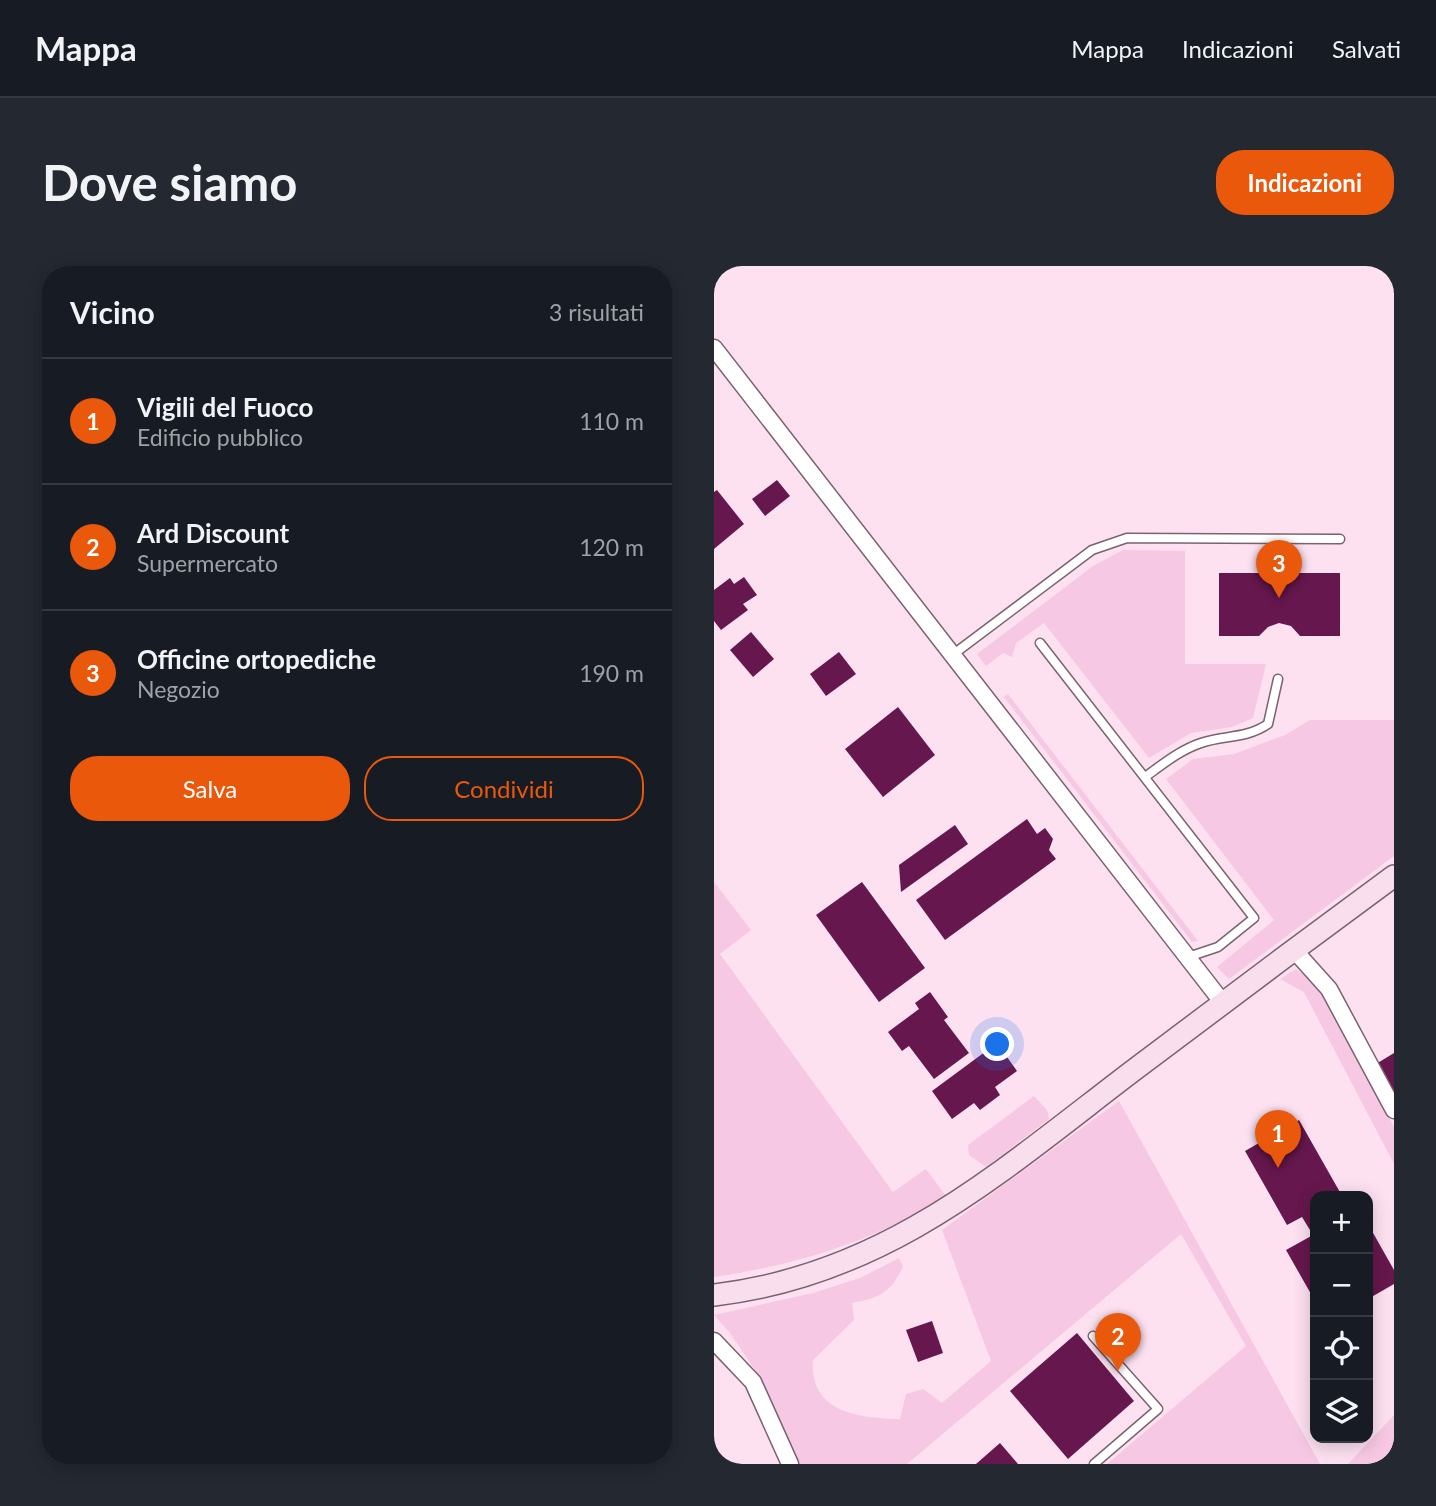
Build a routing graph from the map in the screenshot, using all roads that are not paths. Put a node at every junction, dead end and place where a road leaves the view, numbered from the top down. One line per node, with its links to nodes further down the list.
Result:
1 (714, 348): 4 (street)
2 (1340, 539): 4 (lane)
3 (1040, 643): 6 (lane)
4 (955, 653): 9 (street)
5 (1278, 679): 6 (lane)
6 (1144, 777): 9 (lane)
7 (1394, 876): 8 (main road)
8 (1294, 950): 10 (main road); 11 (street)
9 (1188, 957): 10 (street)
10 (1223, 1003): 12 (main road)
11 (1394, 1110)
12 (714, 1295)
13 (1093, 1336): 16 (lane)
14 (714, 1341): 15 (street)
15 (790, 1464)
16 (1094, 1464)

